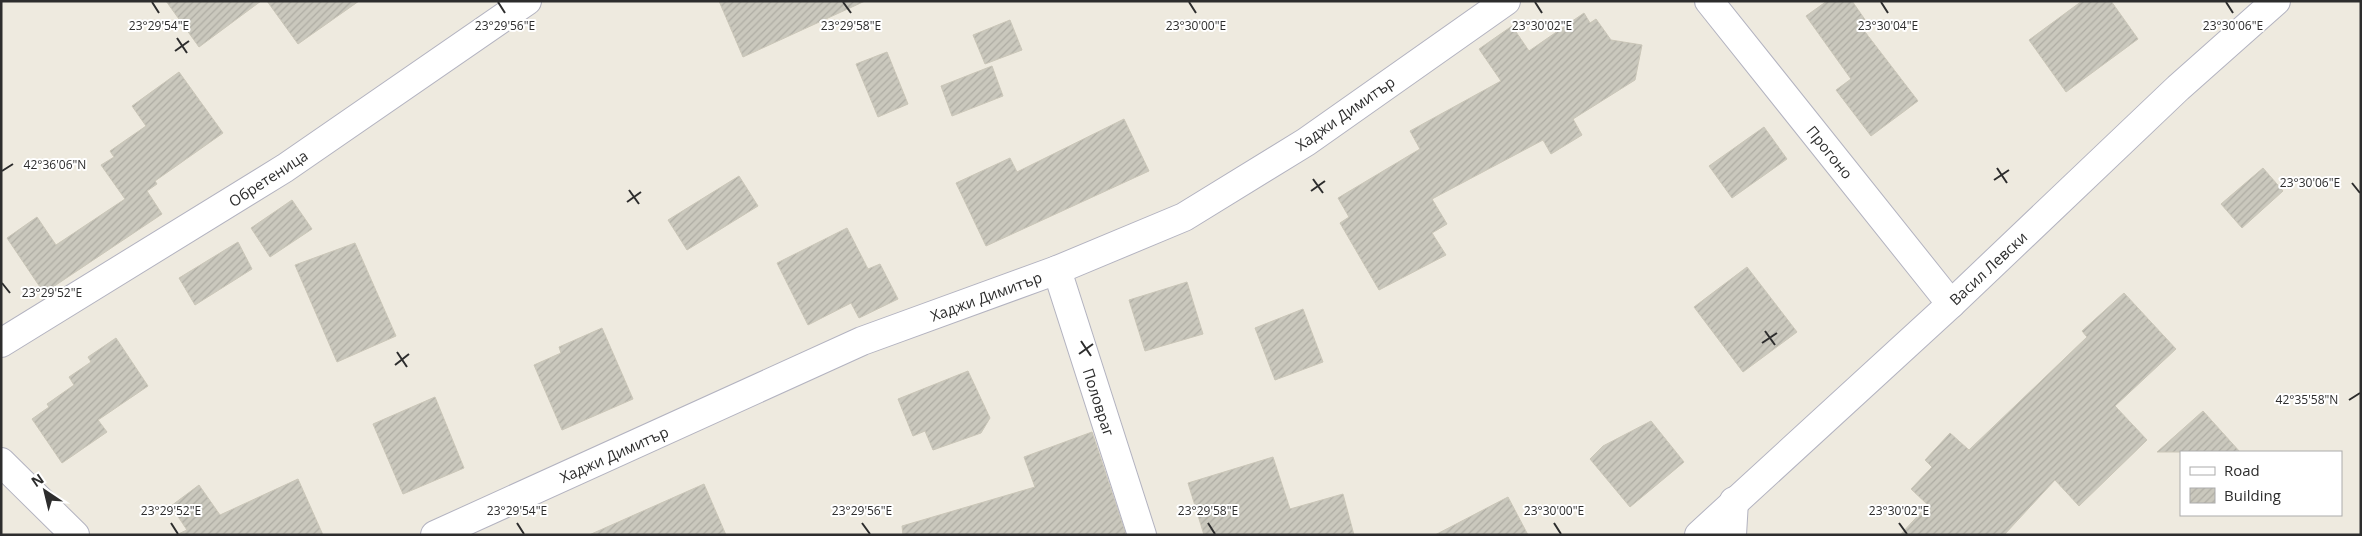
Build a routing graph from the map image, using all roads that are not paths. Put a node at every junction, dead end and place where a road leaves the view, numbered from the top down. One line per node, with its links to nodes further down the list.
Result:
1 (527, 1): 7 (street, Обретеница)
2 (1506, 1): 5 (street, Хаджи Димитър)
3 (1709, 1): 6 (street, Прогоно)
4 (2276, 1): 6 (street, Васил Левски)
5 (1057, 270): 11 (street, Хаджи Димитър); 12 (street, Половраг)
6 (1951, 304): 9 (street, Васил Левски)
7 (1, 343)
8 (1, 462): 10 (street)
9 (1734, 501): 13 (street, Васил Левски); 14 (street)
10 (75, 535)
11 (435, 535)
12 (1142, 535)
13 (1699, 535)
14 (1732, 535)

